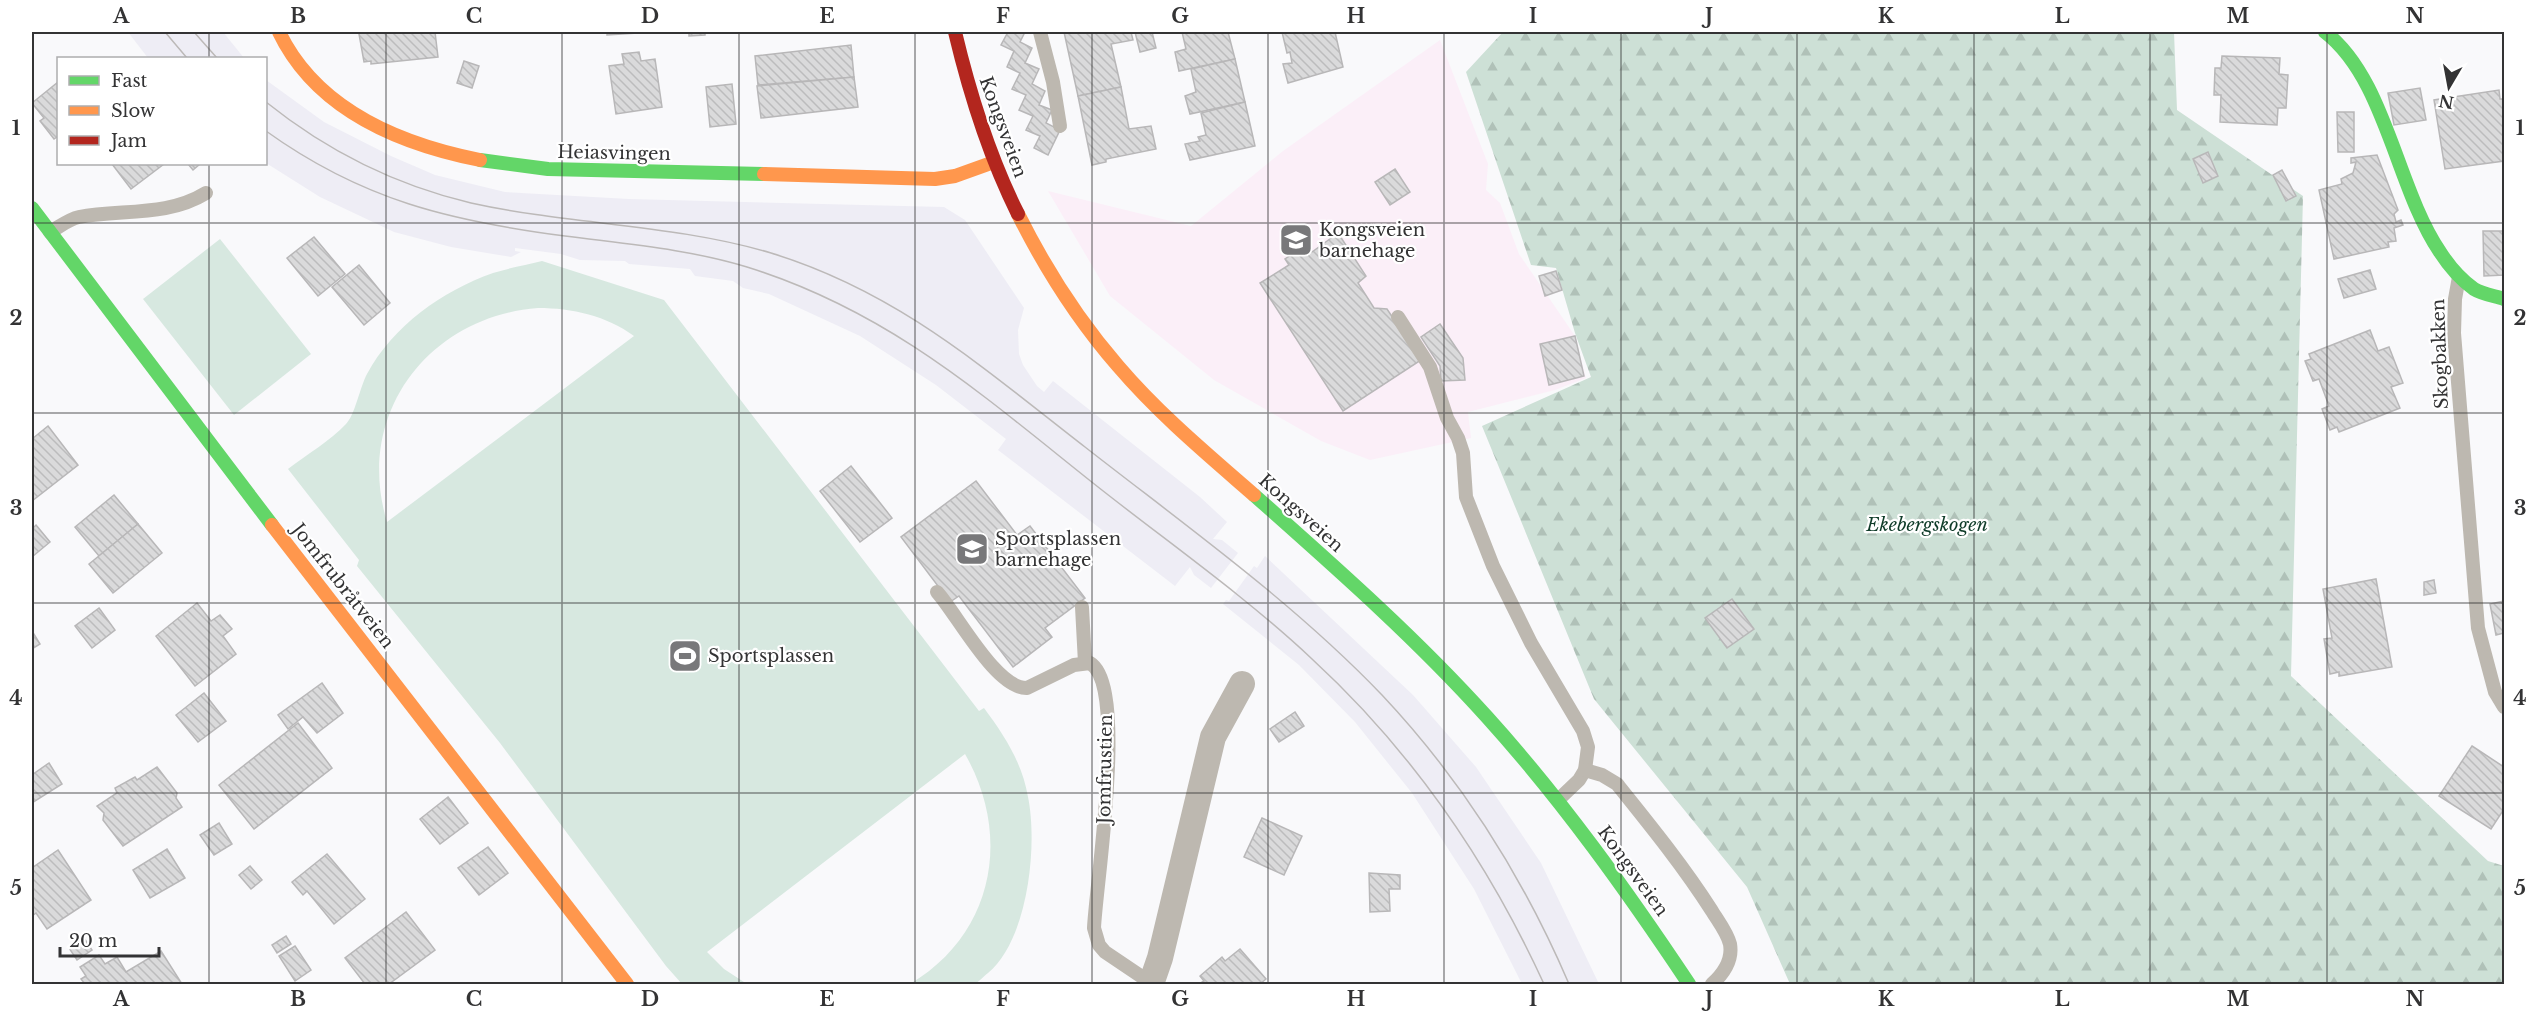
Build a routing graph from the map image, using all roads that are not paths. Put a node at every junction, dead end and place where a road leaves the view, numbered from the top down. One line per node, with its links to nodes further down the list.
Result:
1 (279, 32): 6 (street, Heiasvingen)
2 (955, 32): 6 (street, Kongsveien)
3 (1040, 32): 5 (lane)
4 (2325, 32): 10 (street, Skogbakken)
5 (1060, 126)
6 (994, 162): 19 (street, Kongsveien)
7 (206, 193): 9 (lane)
8 (32, 208): 9 (street, Jomfrubråtveien)
9 (50, 232): 20 (street, Jomfrubråtveien)
10 (2458, 277): 11 (street); 17 (lane, Skogbakken)
11 (2505, 299)
12 (1398, 317): 18 (lane)
13 (937, 592): 15 (lane)
14 (1082, 607): 15 (lane)
15 (1085, 663): 21 (lane, Jomfrustien)
16 (1242, 684): 21 (street, Jomfrustien)
17 (2505, 706)
18 (1585, 770): 19 (lane); 23 (lane)
19 (1557, 800): 22 (street, Kongsveien)
20 (627, 984)
21 (1151, 984)
22 (1689, 984)
23 (1712, 984)

